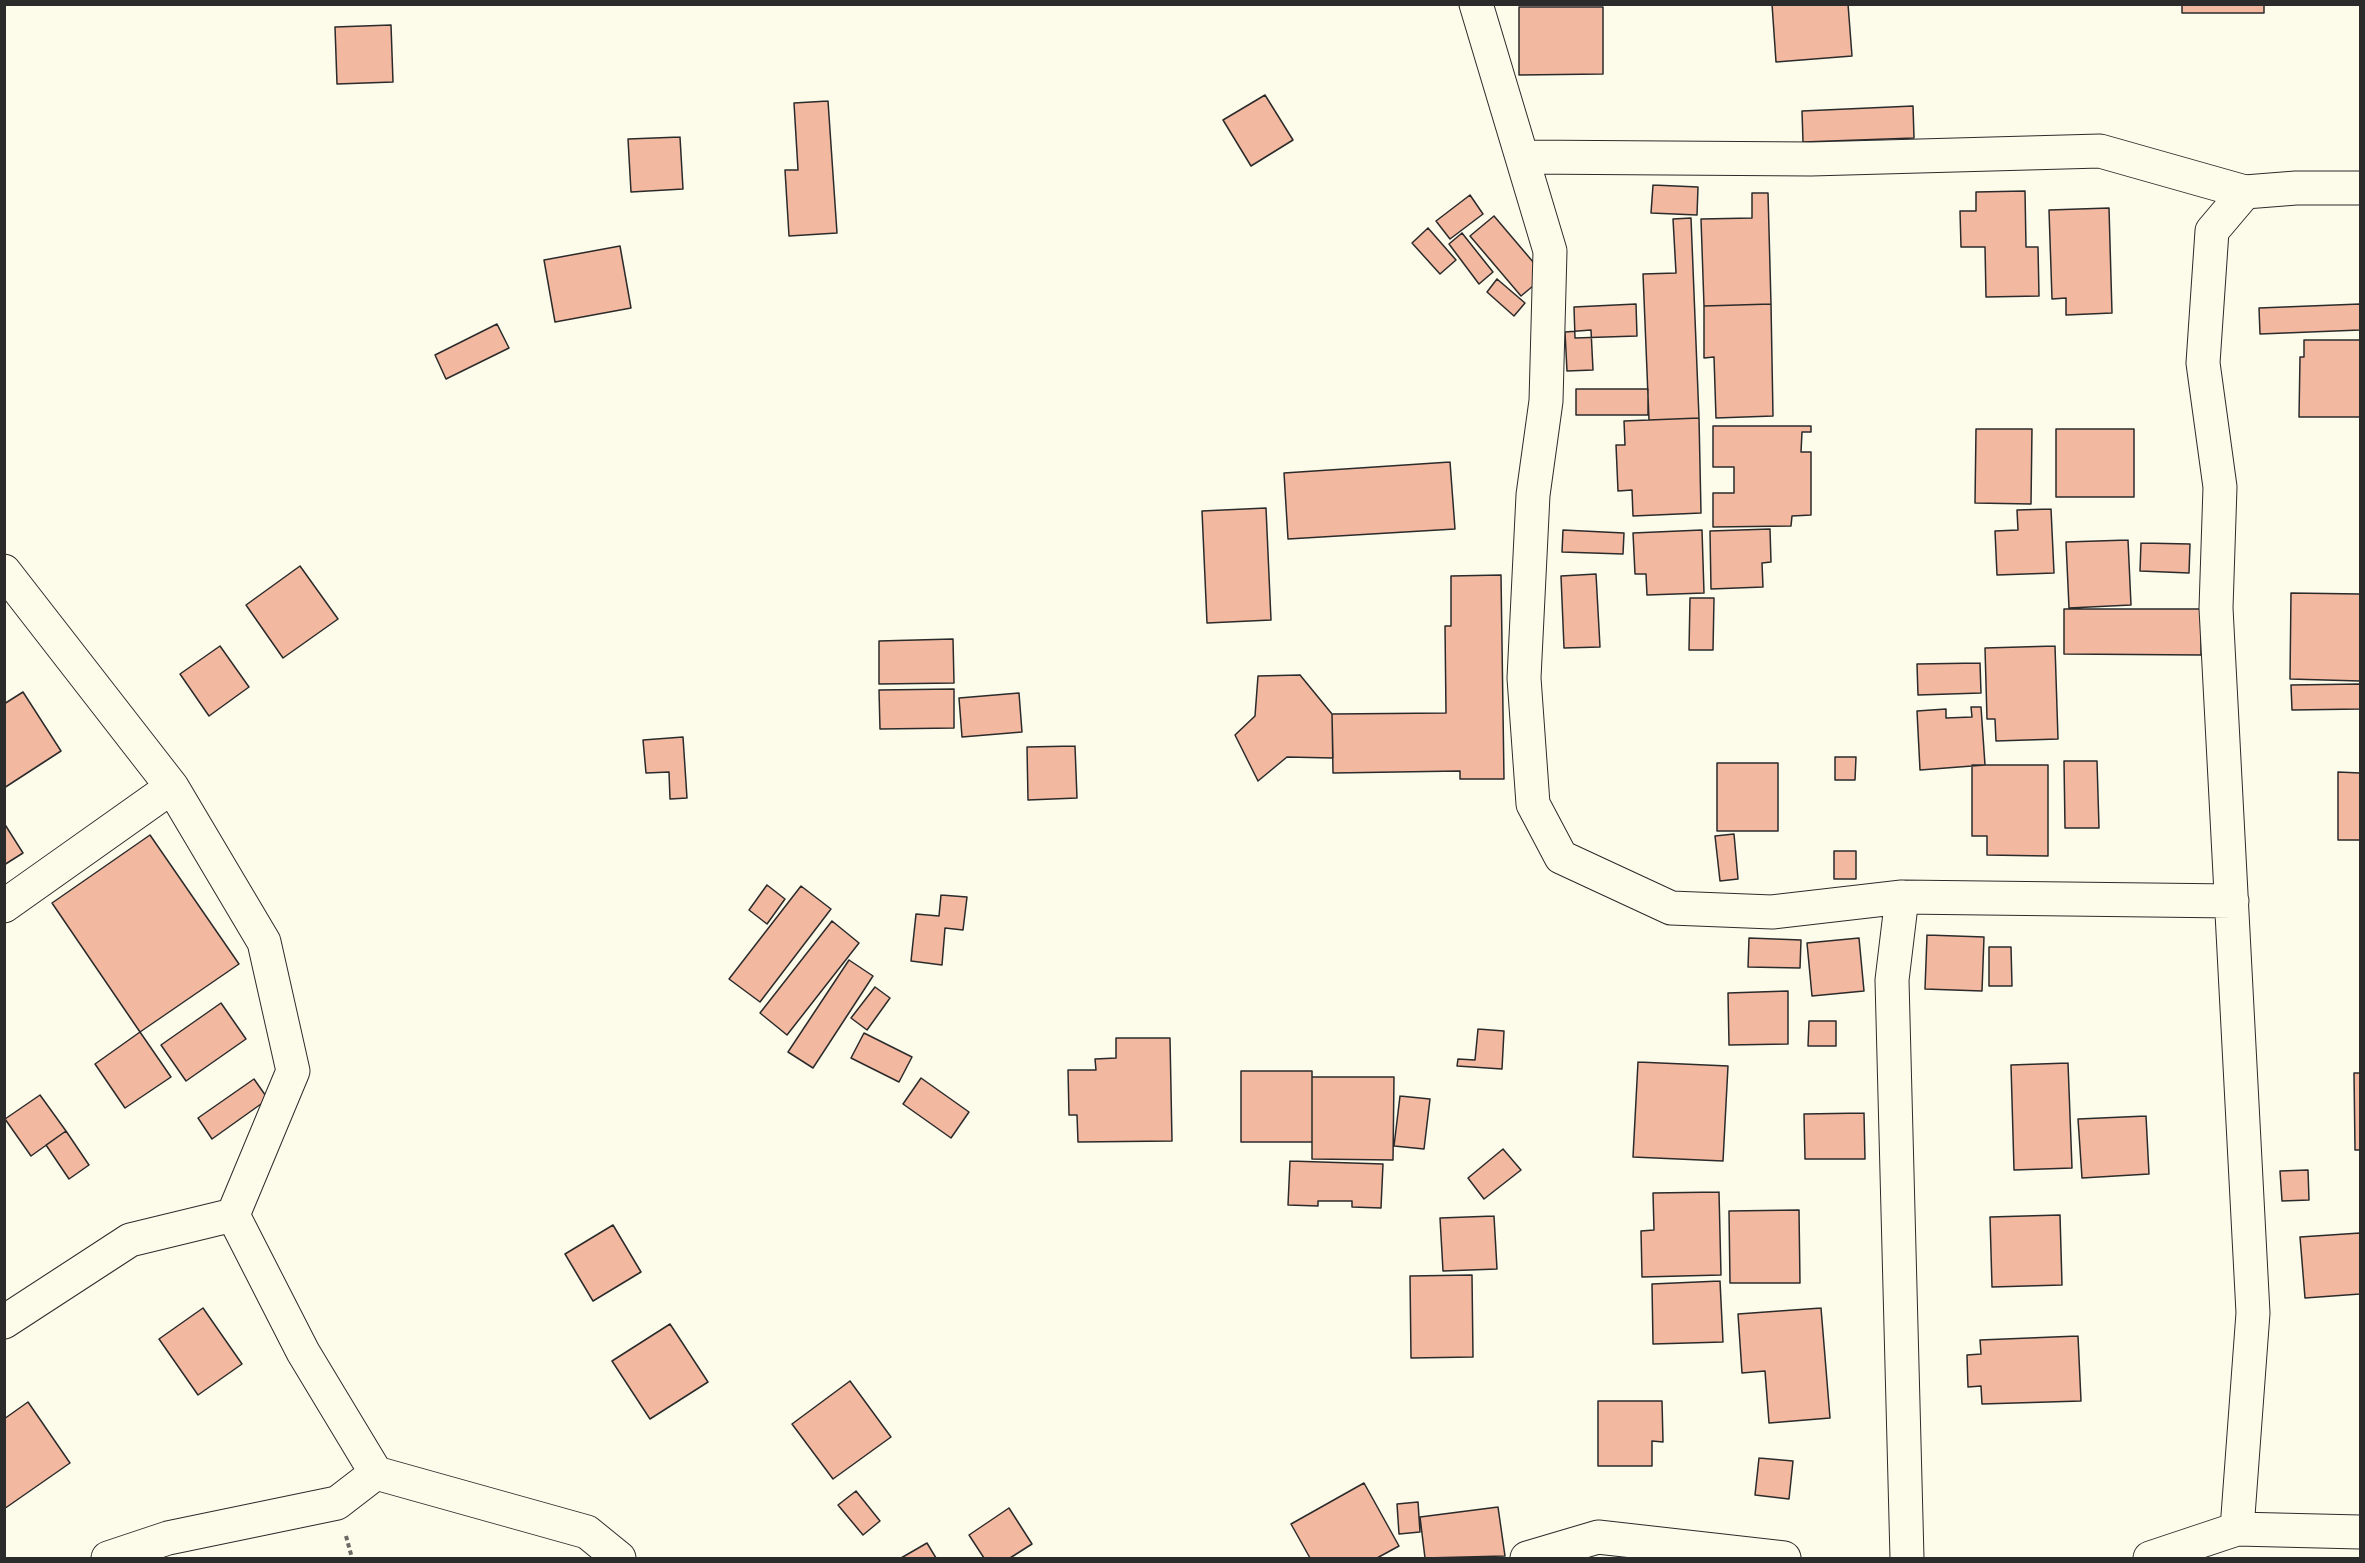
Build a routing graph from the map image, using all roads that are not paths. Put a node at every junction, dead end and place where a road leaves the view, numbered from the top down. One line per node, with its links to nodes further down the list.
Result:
1 (1476, 4): 2 (street)
2 (1524, 157): 4 (street); 7 (street)
3 (2361, 188): 4 (street)
4 (2245, 192): 8 (street)
5 (4, 571): 6 (street)
6 (172, 787): 9 (street); 10 (street)
7 (1902, 897): 8 (street); 19 (street)
8 (2232, 901): 13 (street)
9 (4, 906)
10 (232, 1215): 11 (street); 12 (street)
11 (4, 1322)
12 (376, 1473): 15 (street); 16 (street)
13 (2237, 1529): 14 (street); 20 (street)
14 (2361, 1532)
15 (108, 1558)
16 (619, 1558)
17 (1527, 1558): 18 (street)
18 (1784, 1558)
19 (1907, 1558)
20 (2150, 1558)

